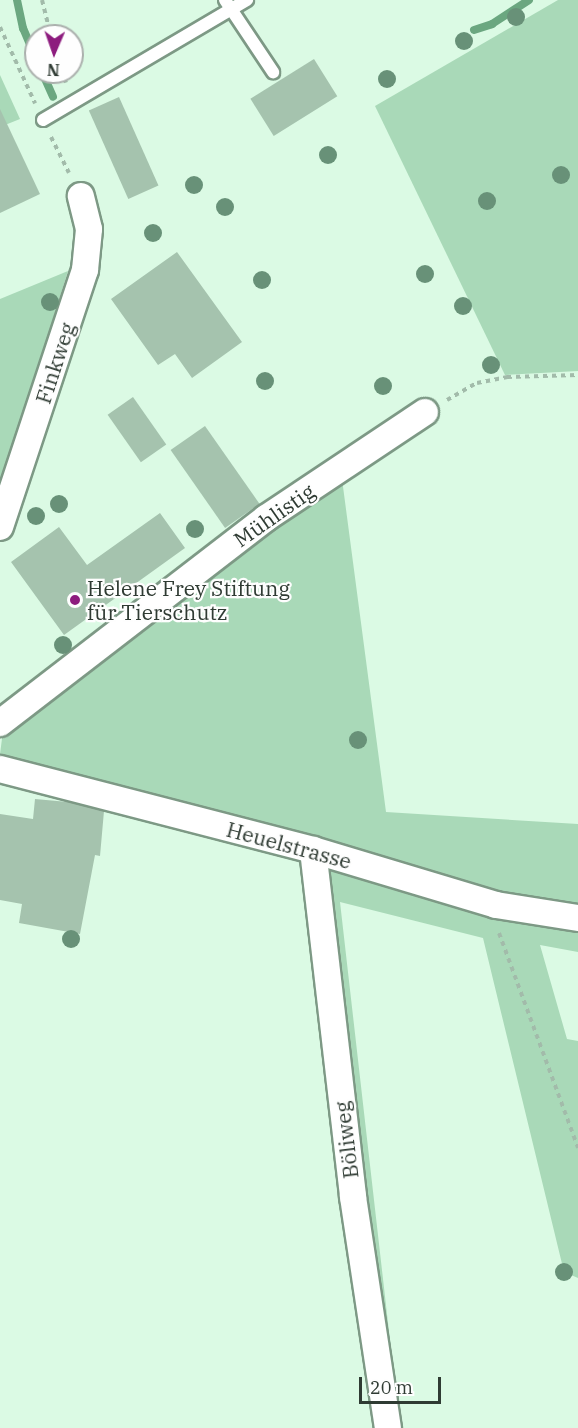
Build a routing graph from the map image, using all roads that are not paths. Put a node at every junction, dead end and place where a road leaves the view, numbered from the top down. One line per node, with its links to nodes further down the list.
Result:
1 (247, 0): 2 (lane)
2 (228, 5): 3 (lane); 4 (lane)
3 (273, 72)
4 (43, 120)
5 (81, 196): 7 (street, Finkweg)
6 (425, 412): 8 (street, Mühlistig)
7 (0, 527)
8 (0, 723)
9 (0, 769): 10 (street, Heuelstrasse)
10 (313, 850): 11 (street, Heuelstrasse); 12 (street, Böliweg)
11 (578, 918)
12 (388, 1428)

